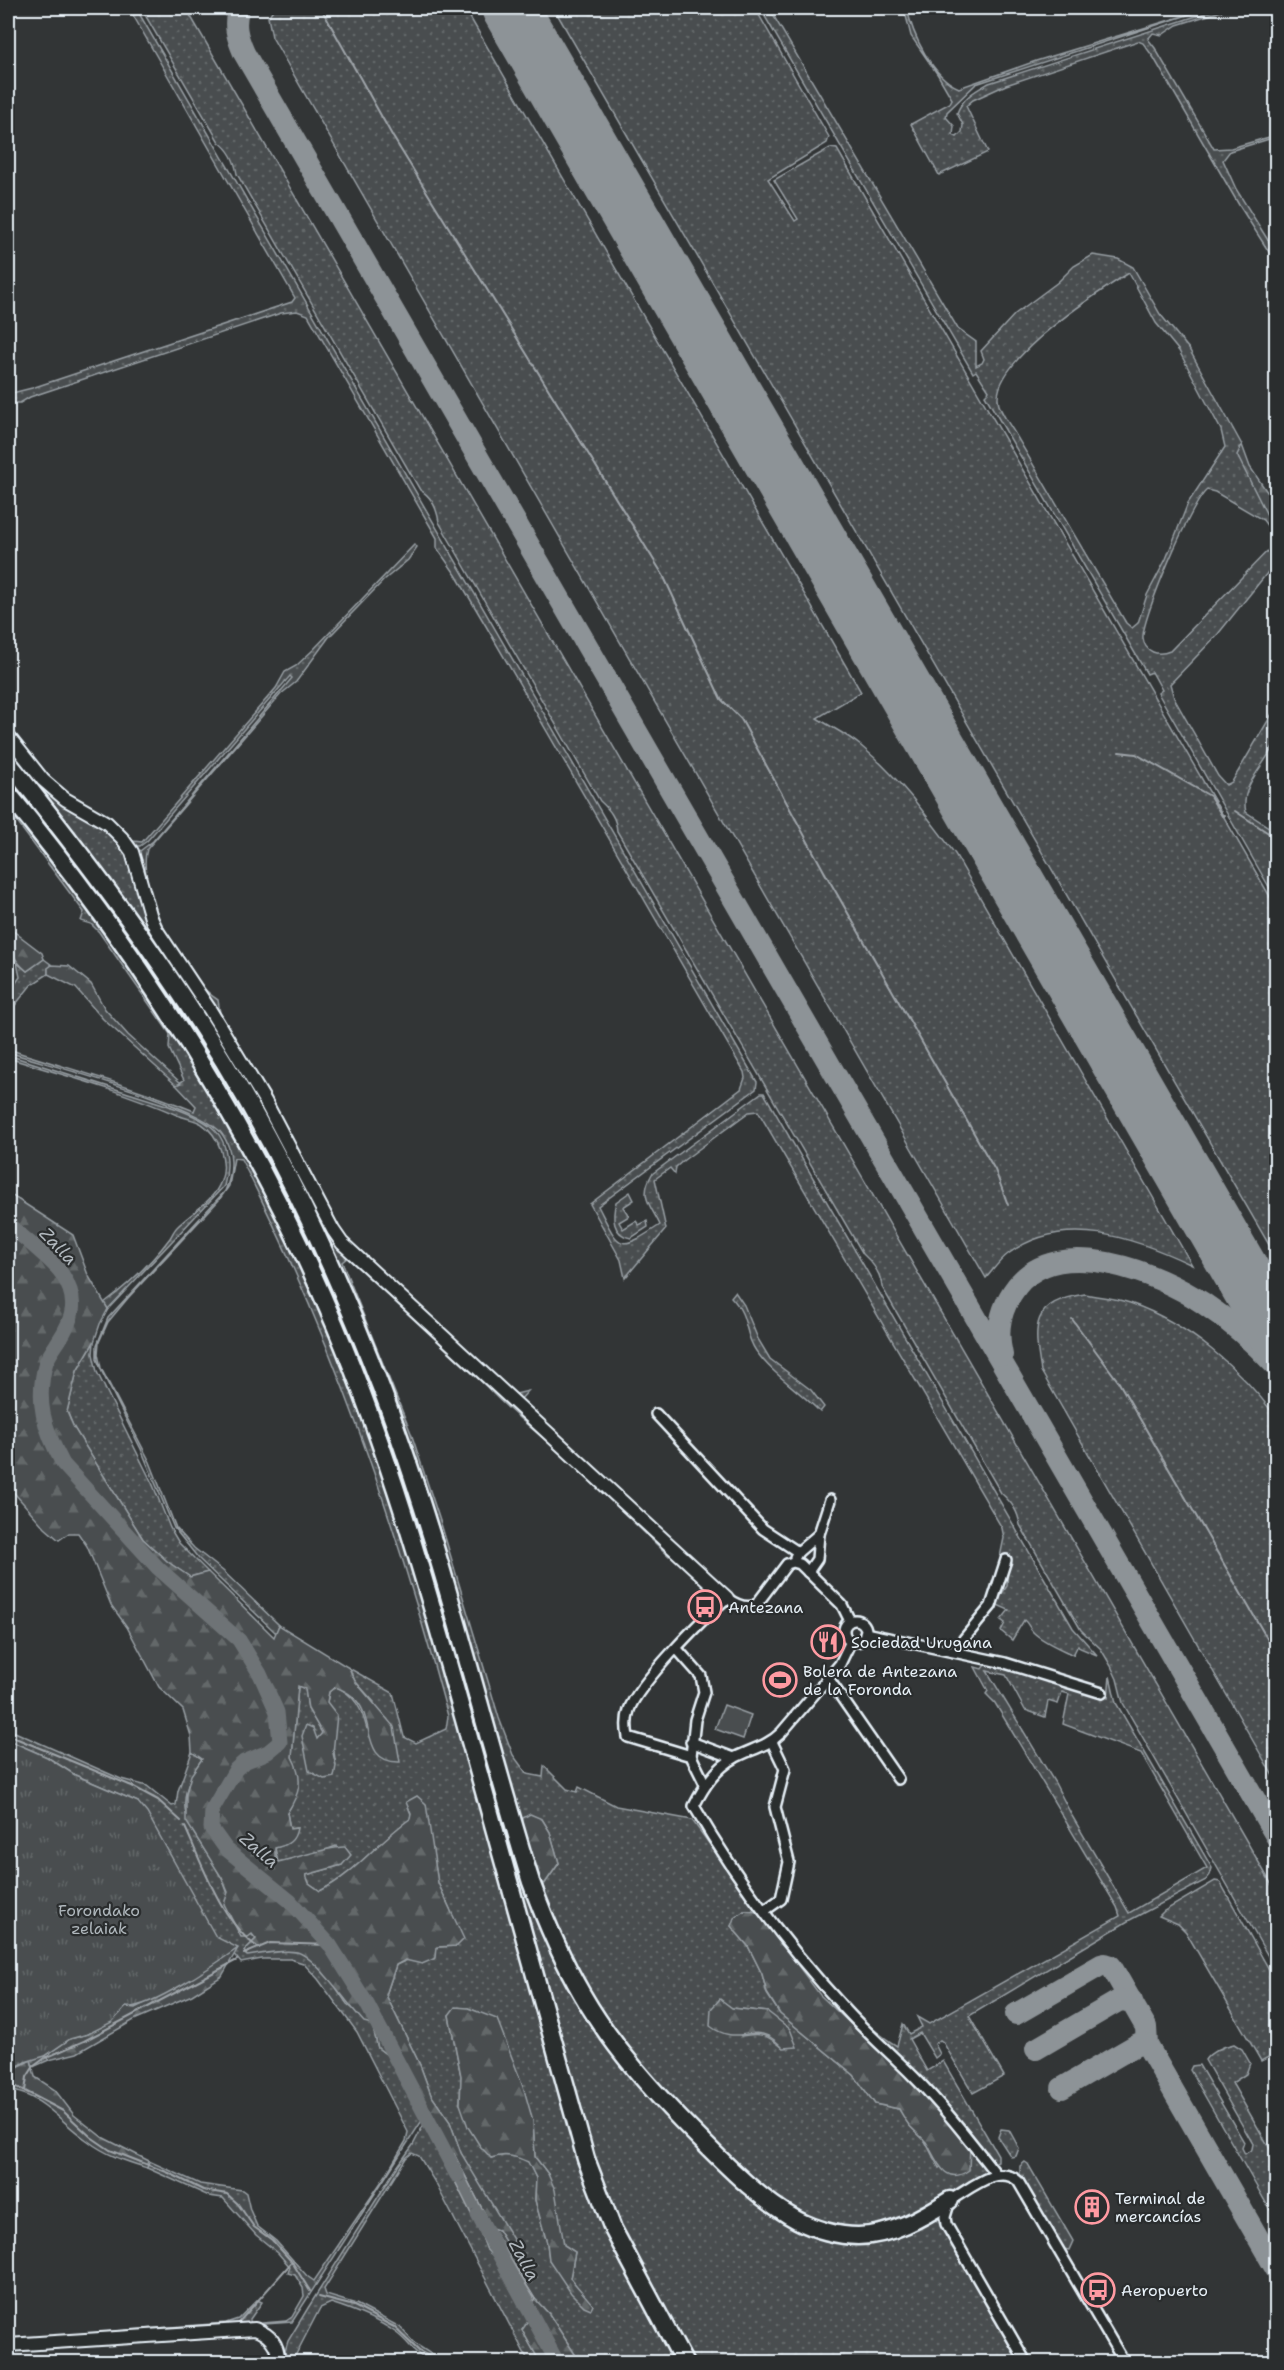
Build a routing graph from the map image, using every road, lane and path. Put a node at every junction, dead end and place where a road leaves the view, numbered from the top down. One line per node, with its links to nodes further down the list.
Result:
1 (8, 736): 11 (street)
2 (8, 762): 27 (highway)
3 (8, 793): 30 (highway)
4 (656, 1413): 7 (street)
5 (830, 1500): 6 (street)
6 (819, 1534): 7 (street); 10 (street)
7 (798, 1552): 9 (street)
8 (1006, 1560): 16 (street)
9 (793, 1562): 10 (street); 11 (street)
10 (808, 1572): 12 (street)
11 (727, 1598): 15 (street)
12 (850, 1621): 13 (street); 14 (street)
13 (865, 1633): 14 (street); 16 (street)
14 (851, 1641): 17 (street)
15 (677, 1649): 19 (street); 21 (street)
16 (954, 1651): 18 (street)
17 (828, 1678): 20 (street); 23 (street)
18 (1102, 1693)
19 (691, 1742): 21 (street); 22 (street)
20 (772, 1742): 22 (street); 25 (street)
21 (691, 1756): 24 (street)
22 (734, 1758): 24 (street)
23 (898, 1779)
24 (705, 1784): 25 (street)
25 (764, 1911): 26 (street)
26 (996, 2174): 27 (street); 32 (street)
27 (950, 2200): 31 (street)
28 (8, 2344): 29 (street)
29 (278, 2362)
30 (684, 2362)
31 (1026, 2362)
32 (1124, 2362)

